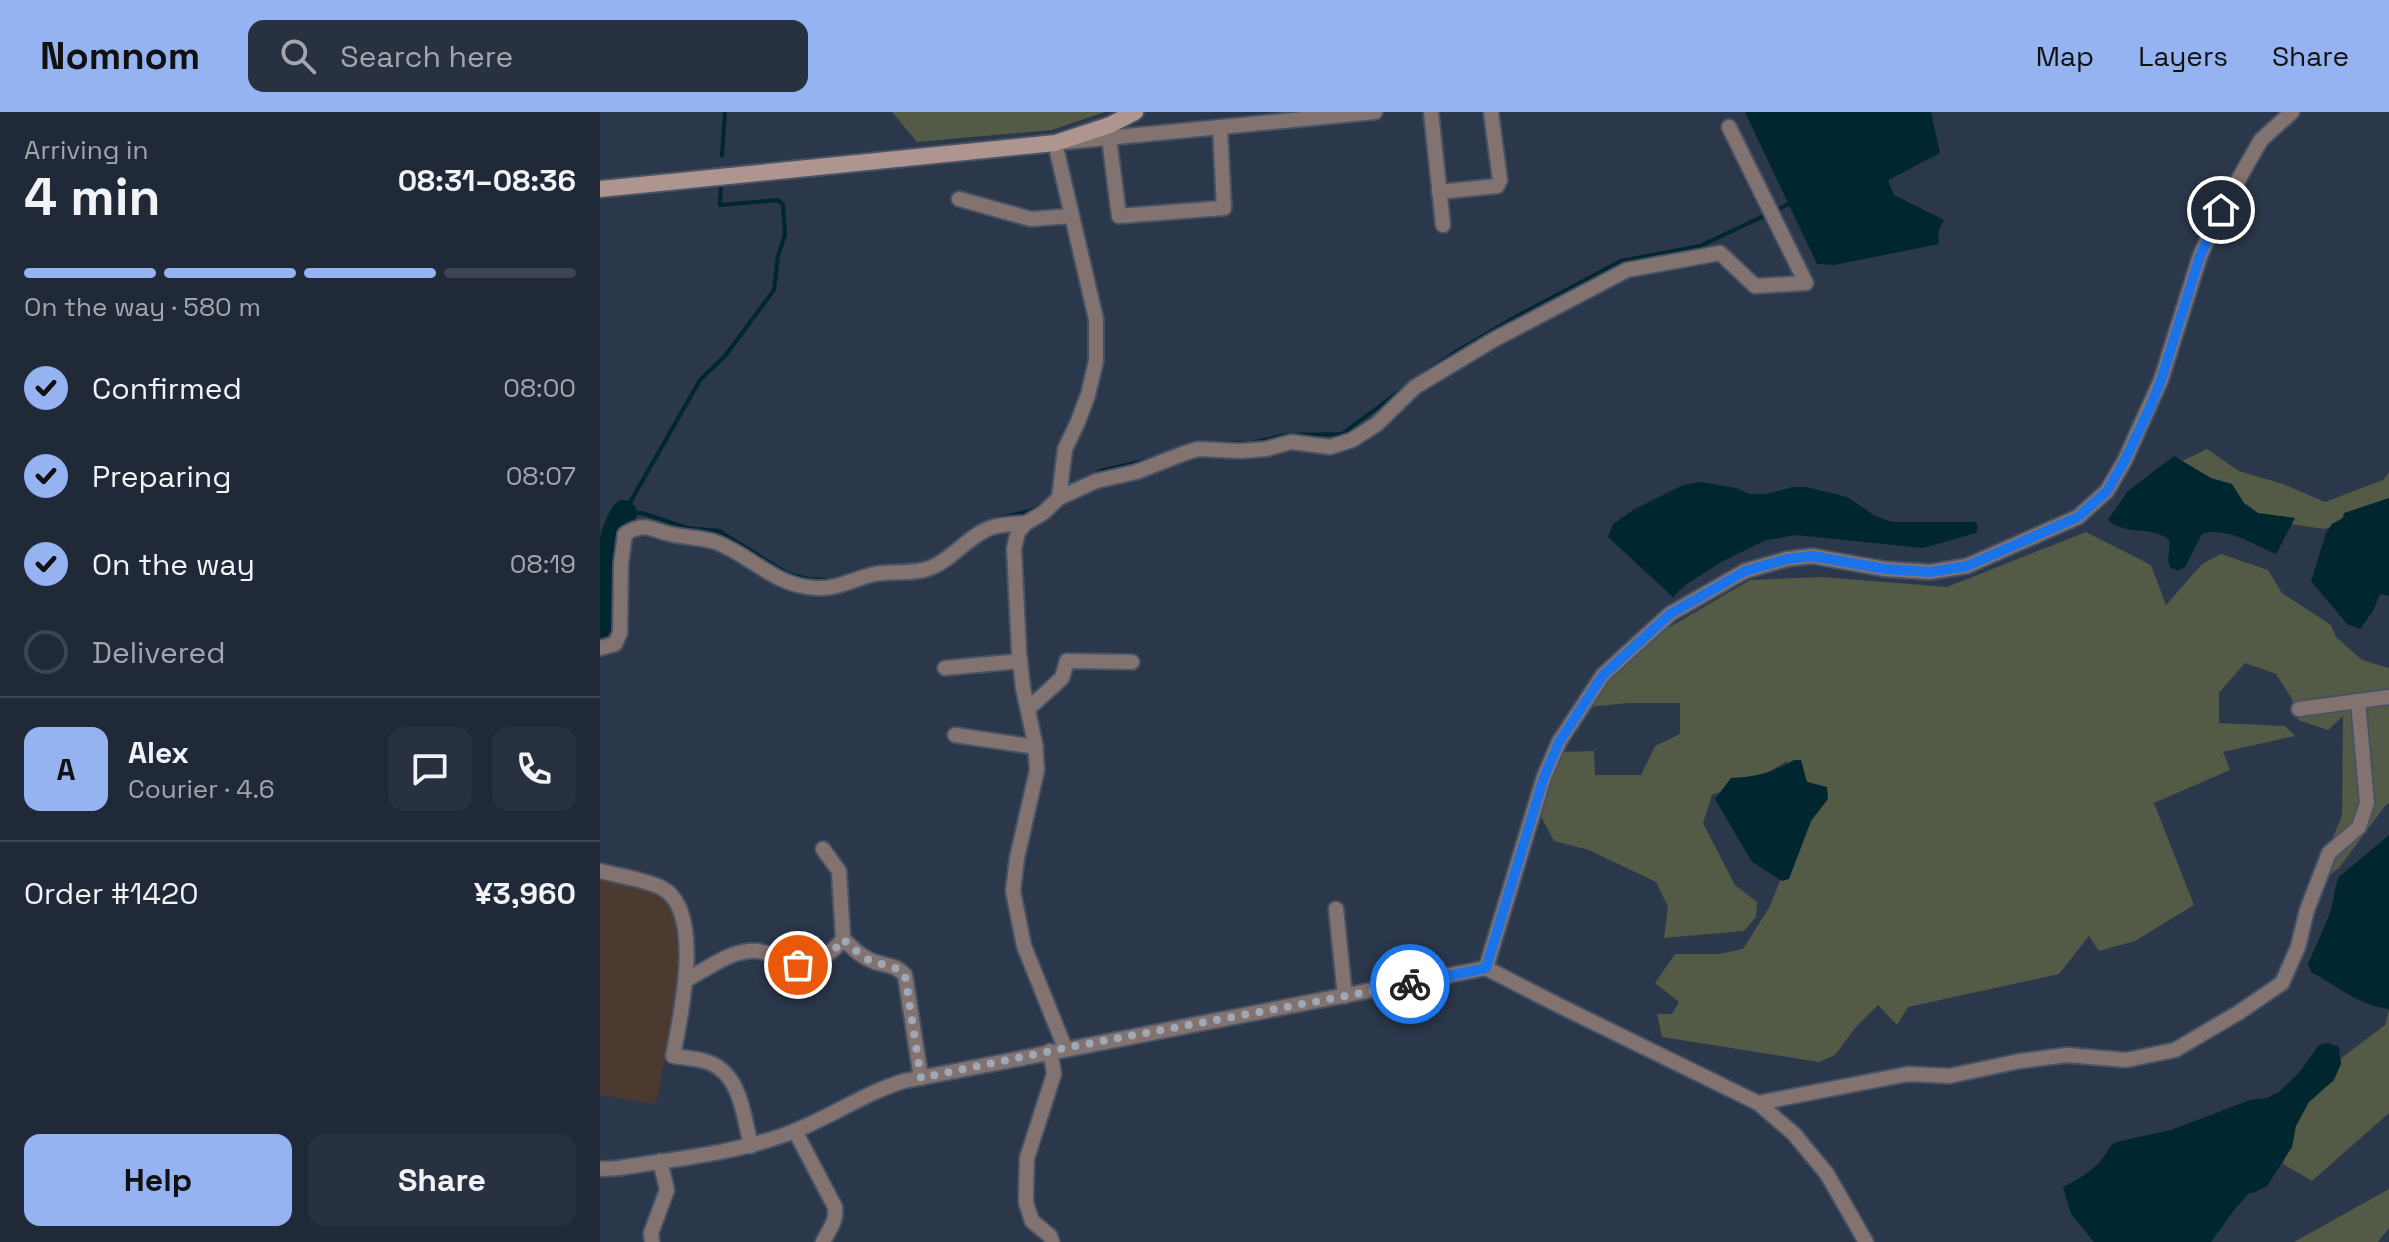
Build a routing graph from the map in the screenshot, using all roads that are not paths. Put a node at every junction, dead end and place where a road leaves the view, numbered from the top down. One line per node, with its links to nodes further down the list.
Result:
1 (1135, 112): 9 (street)
2 (1375, 112): 6 (street)
3 (1431, 112): 11 (street)
4 (1491, 112): 11 (street)
5 (2292, 112): 31 (street)
6 (1220, 127): 8 (street); 8 (street)
7 (1729, 127): 15 (street)
8 (1109, 138): 9 (street)
9 (1055, 143): 10 (street); 13 (street)
10 (600, 189)
11 (1439, 192): 14 (street)
12 (959, 199): 13 (street)
13 (1072, 216): 15 (street)
14 (1443, 225)
15 (1059, 498): 16 (street)
16 (1026, 523): 17 (street); 18 (street)
17 (600, 648)
18 (1020, 661): 20 (street); 23 (street)
19 (1132, 662): 23 (street)
20 (945, 668)
21 (2389, 697): 22 (street)
22 (2358, 701): 24 (street); 36 (street)
23 (1028, 709): 26 (street)
24 (2299, 709)
25 (955, 735): 26 (street)
26 (1036, 747): 34 (street)
27 (823, 849): 30 (street)
28 (600, 871): 32 (street)
29 (1336, 909): 33 (street)
30 (843, 939): 32 (street); 35 (street)
31 (1486, 968): 33 (street); 36 (street)
32 (686, 980): 38 (street)
33 (1345, 996): 34 (street)
34 (1057, 1050): 35 (street); 43 (street)
35 (921, 1078): 37 (street)
36 (1758, 1103): 44 (street)
37 (795, 1131): 38 (street); 42 (street)
38 (751, 1146): 39 (street)
39 (660, 1161): 40 (street); 41 (street)
40 (600, 1169)
41 (652, 1242)
42 (823, 1242)
43 (1052, 1242)
44 (1866, 1242)

